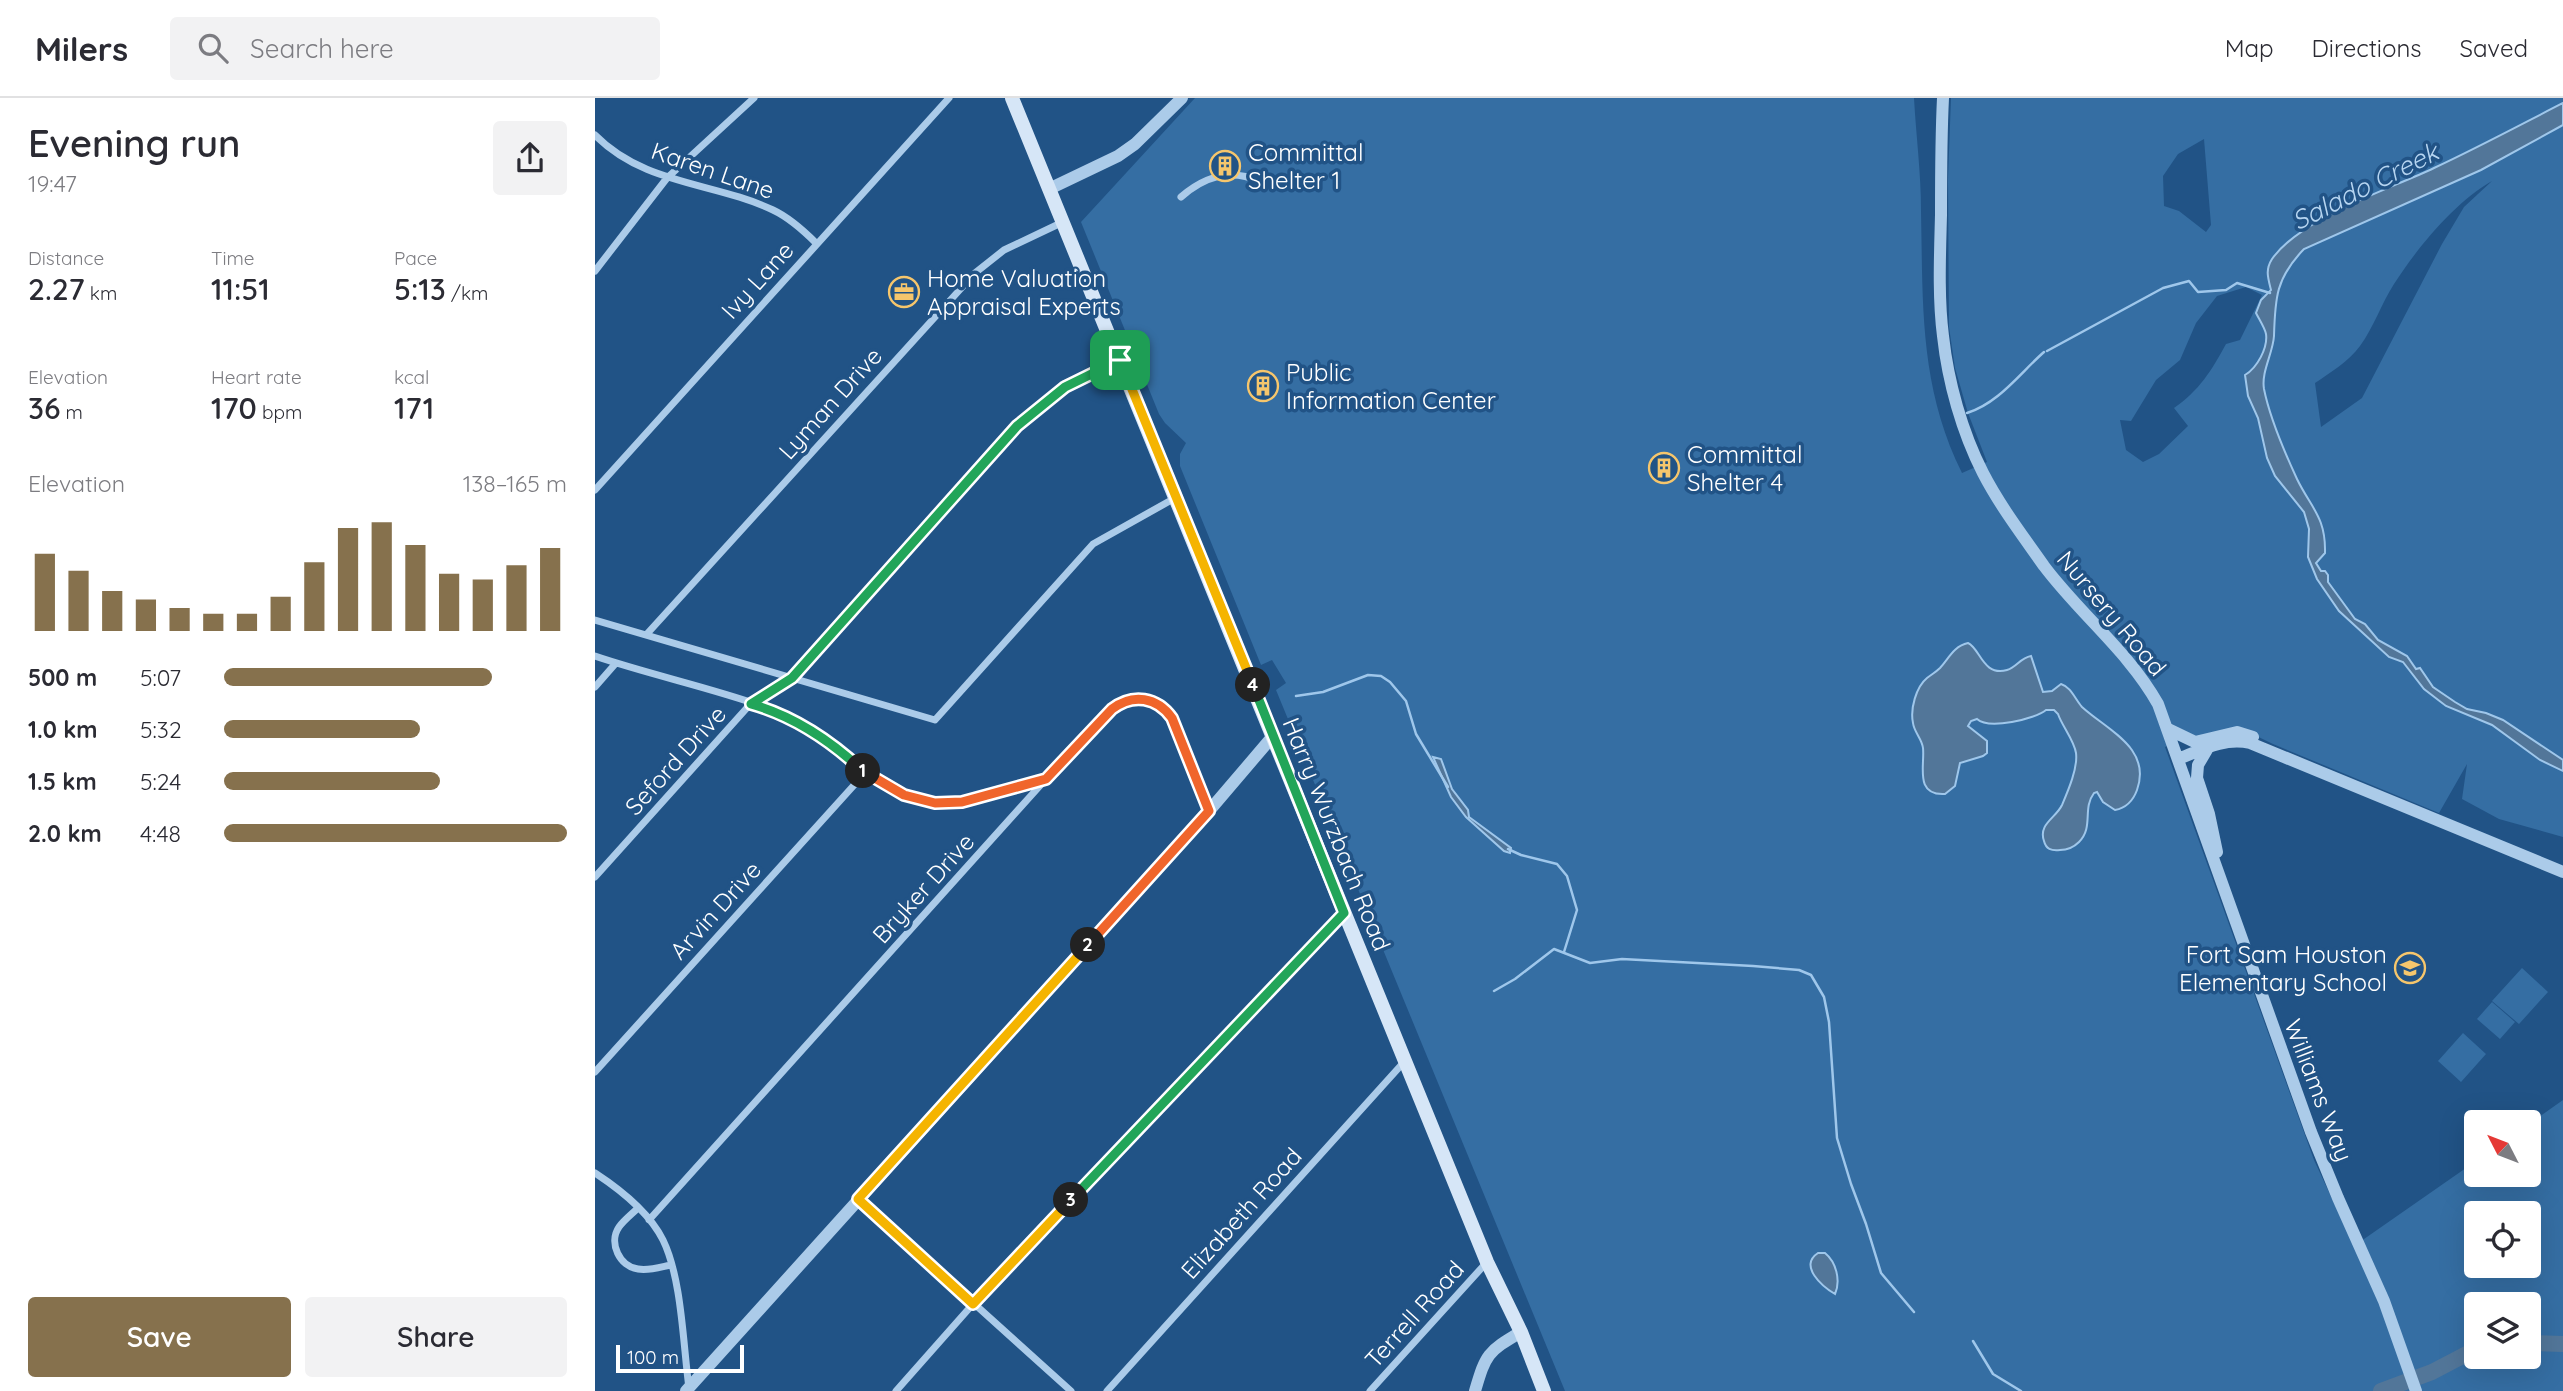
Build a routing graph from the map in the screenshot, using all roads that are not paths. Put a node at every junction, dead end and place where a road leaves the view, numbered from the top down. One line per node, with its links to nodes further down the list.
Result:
1 (754, 98): 7 (street)
2 (949, 98): 12 (street, Ivy Lane)
3 (1012, 98): 9 (main road, Harry Wurzbach Road)
4 (1182, 98): 9 (street)
5 (1943, 98): 24 (street, Nursery Road)
6 (595, 135): 7 (street, Karen Lane)
7 (667, 178): 12 (street, Karen Lane); 13 (street)
8 (1259, 181): 10 (street)
9 (1049, 189): 11 (main road, Harry Wurzbach Road)
10 (1181, 197)
11 (1063, 222): 14 (main road, Harry Wurzbach Road); 18 (street, Lyman Drive)
12 (816, 243): 15 (street, Ivy Lane)
13 (595, 271)
14 (1120, 360): 16 (main road, Harry Wurzbach Road); 21 (street, Seford Drive)
15 (595, 490)
16 (1175, 498): 21 (street); 25 (main road, Harry Wurzbach Road)
17 (595, 620): 18 (street)
18 (646, 635): 21 (street)
19 (595, 656): 20 (street)
20 (616, 663): 22 (street); 23 (street)
21 (792, 678): 23 (street, Seford Drive)
22 (595, 687)
23 (751, 704): 29 (street); 34 (street, Seford Drive)
24 (2168, 729): 27 (street); 28 (street, Nursery Road)
25 (1273, 736): 31 (street); 35 (main road, Harry Wurzbach Road)
26 (2208, 748): 27 (street); 28 (street); 33 (street)
27 (2268, 749): 32 (street)
28 (2178, 759): 33 (street, Williams Way)
29 (865, 773): 30 (street); 37 (street, Arvin Drive)
30 (1046, 779): 31 (street, Bryker Drive); 41 (street, Bryker Drive)
31 (1209, 811): 39 (street)
32 (2563, 872)
33 (2219, 876): 53 (street, Williams Way)
34 (595, 877)
35 (1344, 913): 36 (main road, Harry Wurzbach Road); 44 (street)
36 (1405, 1061): 42 (main road, Harry Wurzbach Road); 49 (street, Elizabeth Road)
37 (595, 1072)
38 (595, 1172): 40 (street)
39 (858, 1199): 44 (street); 46 (street)
40 (638, 1208): 41 (street); 43 (street)
41 (649, 1220): 43 (street)
42 (1487, 1262): 45 (main road, Harry Wurzbach Road); 50 (street, Terrell Road)
43 (671, 1265): 46 (street)
44 (973, 1304): 47 (street); 48 (street)
45 (1521, 1332): 51 (street); 52 (main road, Harry Wurzbach Road)
46 (687, 1390)
47 (896, 1391)
48 (1072, 1391)
49 (1107, 1391)
50 (1370, 1391)
51 (1475, 1391)
52 (1544, 1391)
53 (2416, 1391)

